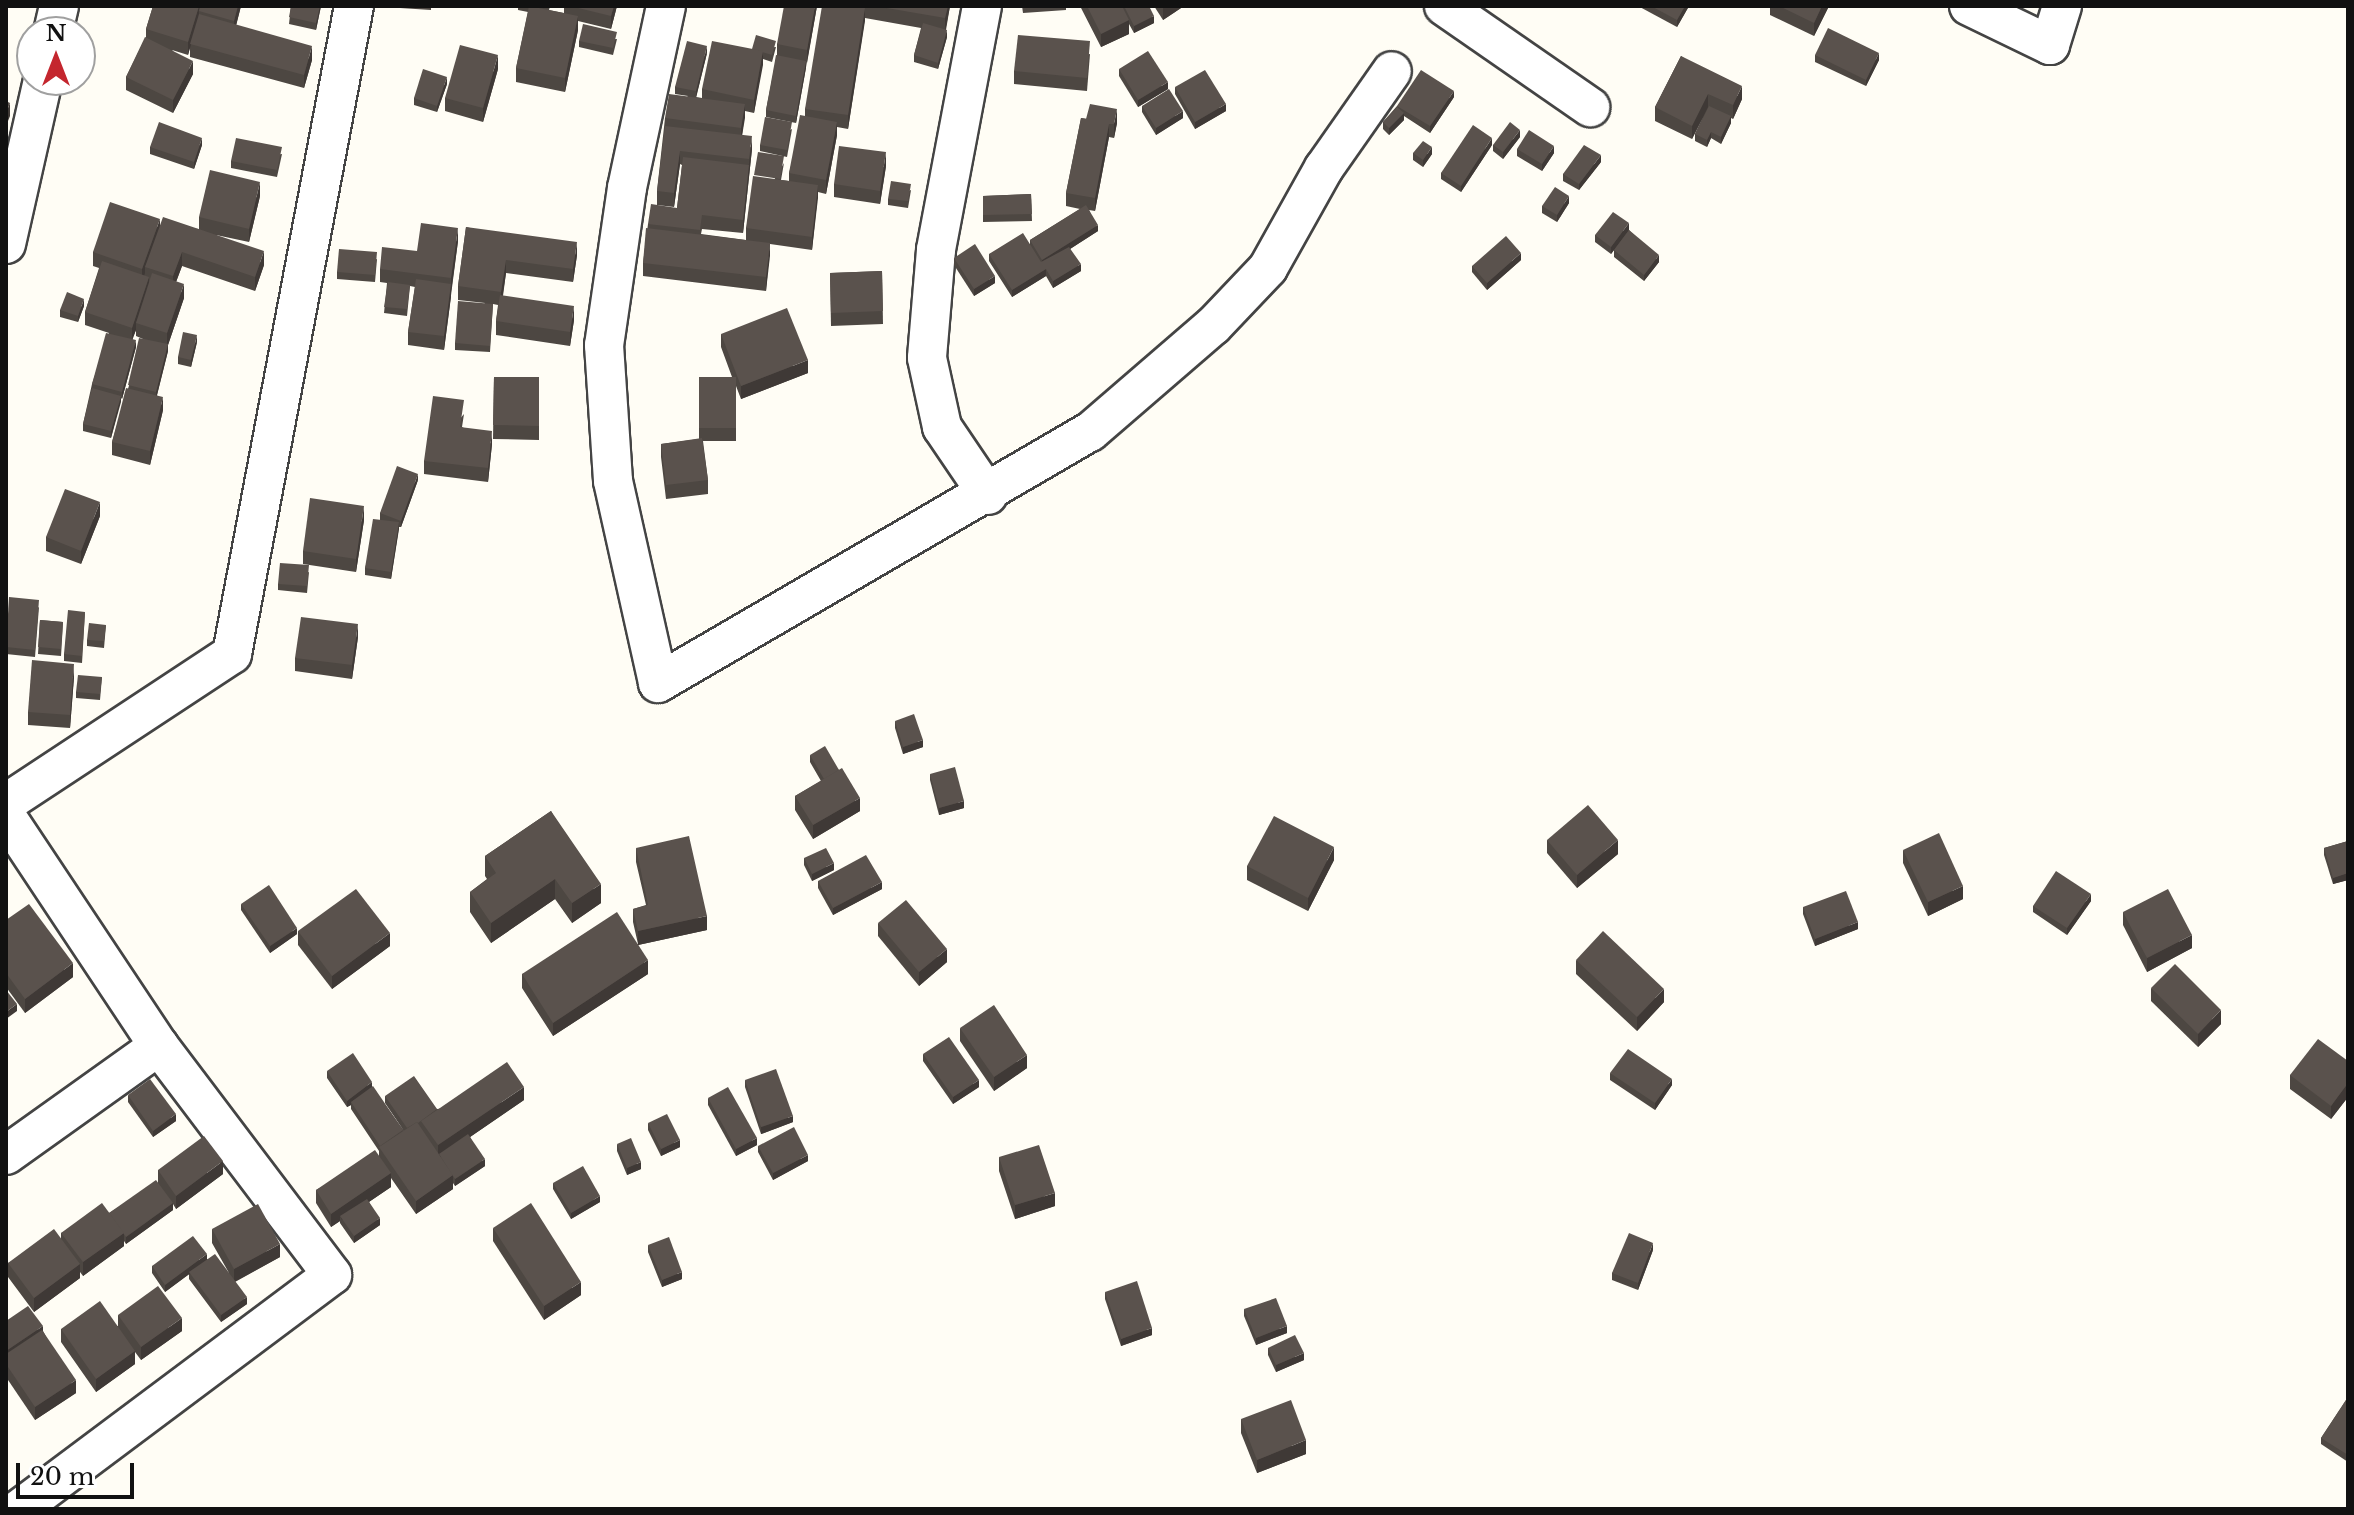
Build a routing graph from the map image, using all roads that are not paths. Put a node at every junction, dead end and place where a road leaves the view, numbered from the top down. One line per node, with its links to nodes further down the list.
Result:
1 (354, 6): 12 (street)
2 (666, 6): 11 (street)
3 (982, 6): 11 (street)
4 (1444, 6): 9 (street)
5 (1969, 6): 6 (street)
6 (2062, 6)
7 (1392, 71): 11 (street)
8 (39, 96): 10 (street)
9 (1590, 107)
10 (6, 244)
11 (988, 495)
12 (6, 803)
13 (6, 816): 14 (street)
14 (159, 1046): 15 (street); 16 (street)
15 (6, 1155)
16 (19, 1509)

